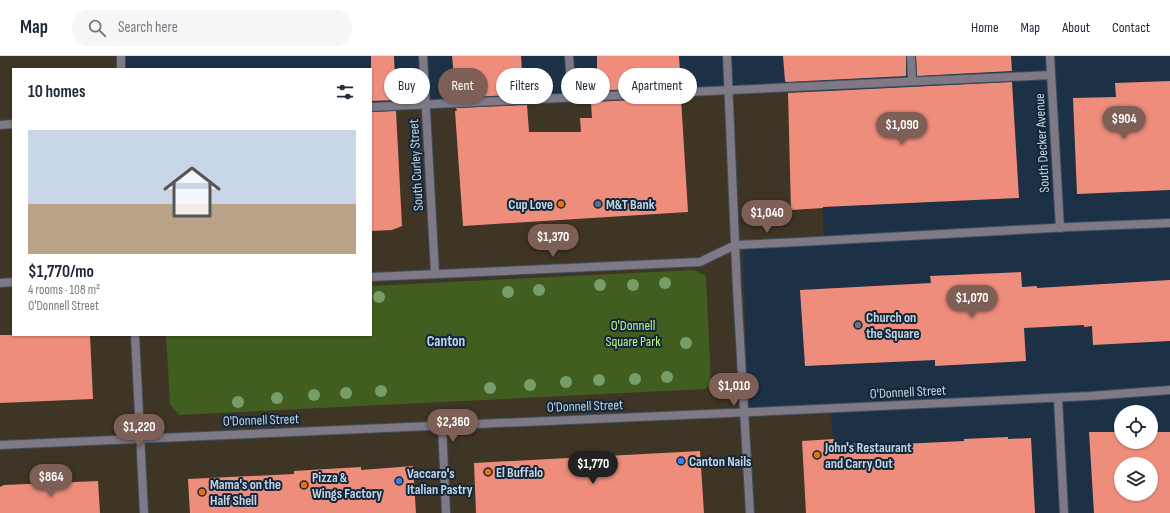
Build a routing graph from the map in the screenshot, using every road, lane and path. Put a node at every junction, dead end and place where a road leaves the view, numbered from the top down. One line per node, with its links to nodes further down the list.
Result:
1 (120, 56): 7 (street)
2 (423, 56): 8 (street, South Curley Street)
3 (569, 56): 9 (street)
4 (727, 56): 12 (street)
5 (911, 56): 11 (street)
6 (1050, 56): 10 (street, South Decker Avenue)
7 (121, 68)
8 (424, 68)
9 (570, 68)
10 (1051, 75): 11 (street); 21 (street, South Decker Avenue)
11 (912, 81): 12 (street)
12 (728, 90): 13 (street); 22 (street)
13 (610, 96)
14 (561, 98): 16 (street)
15 (426, 104): 17 (street); 23 (street, South Curley Street)
16 (430, 104)
17 (372, 107)
18 (12, 124): 19 (street)
19 (0, 125)
20 (1170, 223): 21 (street)
21 (1060, 228): 22 (street)
22 (735, 245): 23 (street); 30 (street)
23 (435, 273): 24 (street)
24 (372, 277)
25 (12, 282): 26 (street)
26 (0, 283)
27 (135, 336): 32 (street)
28 (1170, 390): 29 (street, O'Donnell Street)
29 (1058, 398): 30 (street, O'Donnell Street); 37 (street)
30 (744, 412): 31 (street, O'Donnell Street); 36 (street)
31 (442, 425): 32 (street, O'Donnell Street); 35 (street)
32 (140, 438): 33 (street, O'Donnell Street); 34 (street)
33 (0, 445)
34 (144, 513)
35 (446, 513)
36 (750, 513)
37 (1064, 513)

